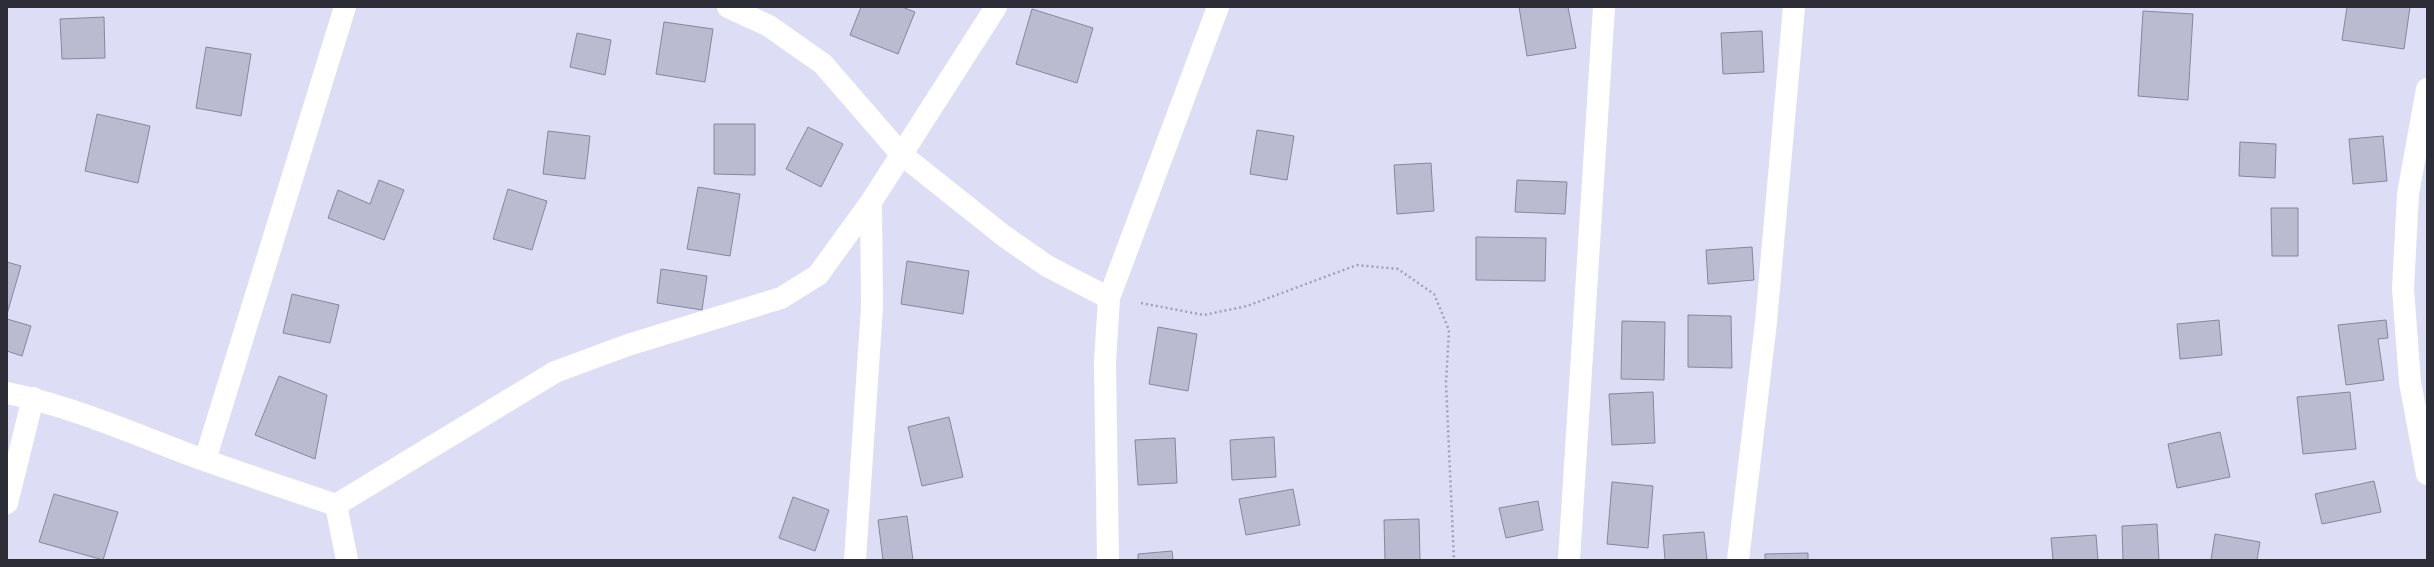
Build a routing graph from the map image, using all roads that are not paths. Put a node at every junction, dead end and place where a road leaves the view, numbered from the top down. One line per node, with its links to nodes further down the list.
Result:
1 (345, 7): 13 (street)
2 (728, 7): 8 (street)
3 (996, 7): 8 (street)
4 (1218, 7): 10 (street)
5 (1604, 7): 20 (street)
6 (1794, 7): 21 (street)
7 (2427, 89): 14 (street)
8 (901, 154): 9 (street); 10 (street)
9 (871, 202): 16 (street); 18 (street)
10 (1109, 298): 19 (street)
11 (7, 393): 12 (street)
12 (33, 398): 13 (street); 15 (street)
13 (205, 460): 16 (street)
14 (2427, 474)
15 (7, 502)
16 (336, 505): 17 (street)
17 (347, 560)
18 (855, 560)
19 (1108, 560)
20 (1569, 560)
21 (1738, 560)

